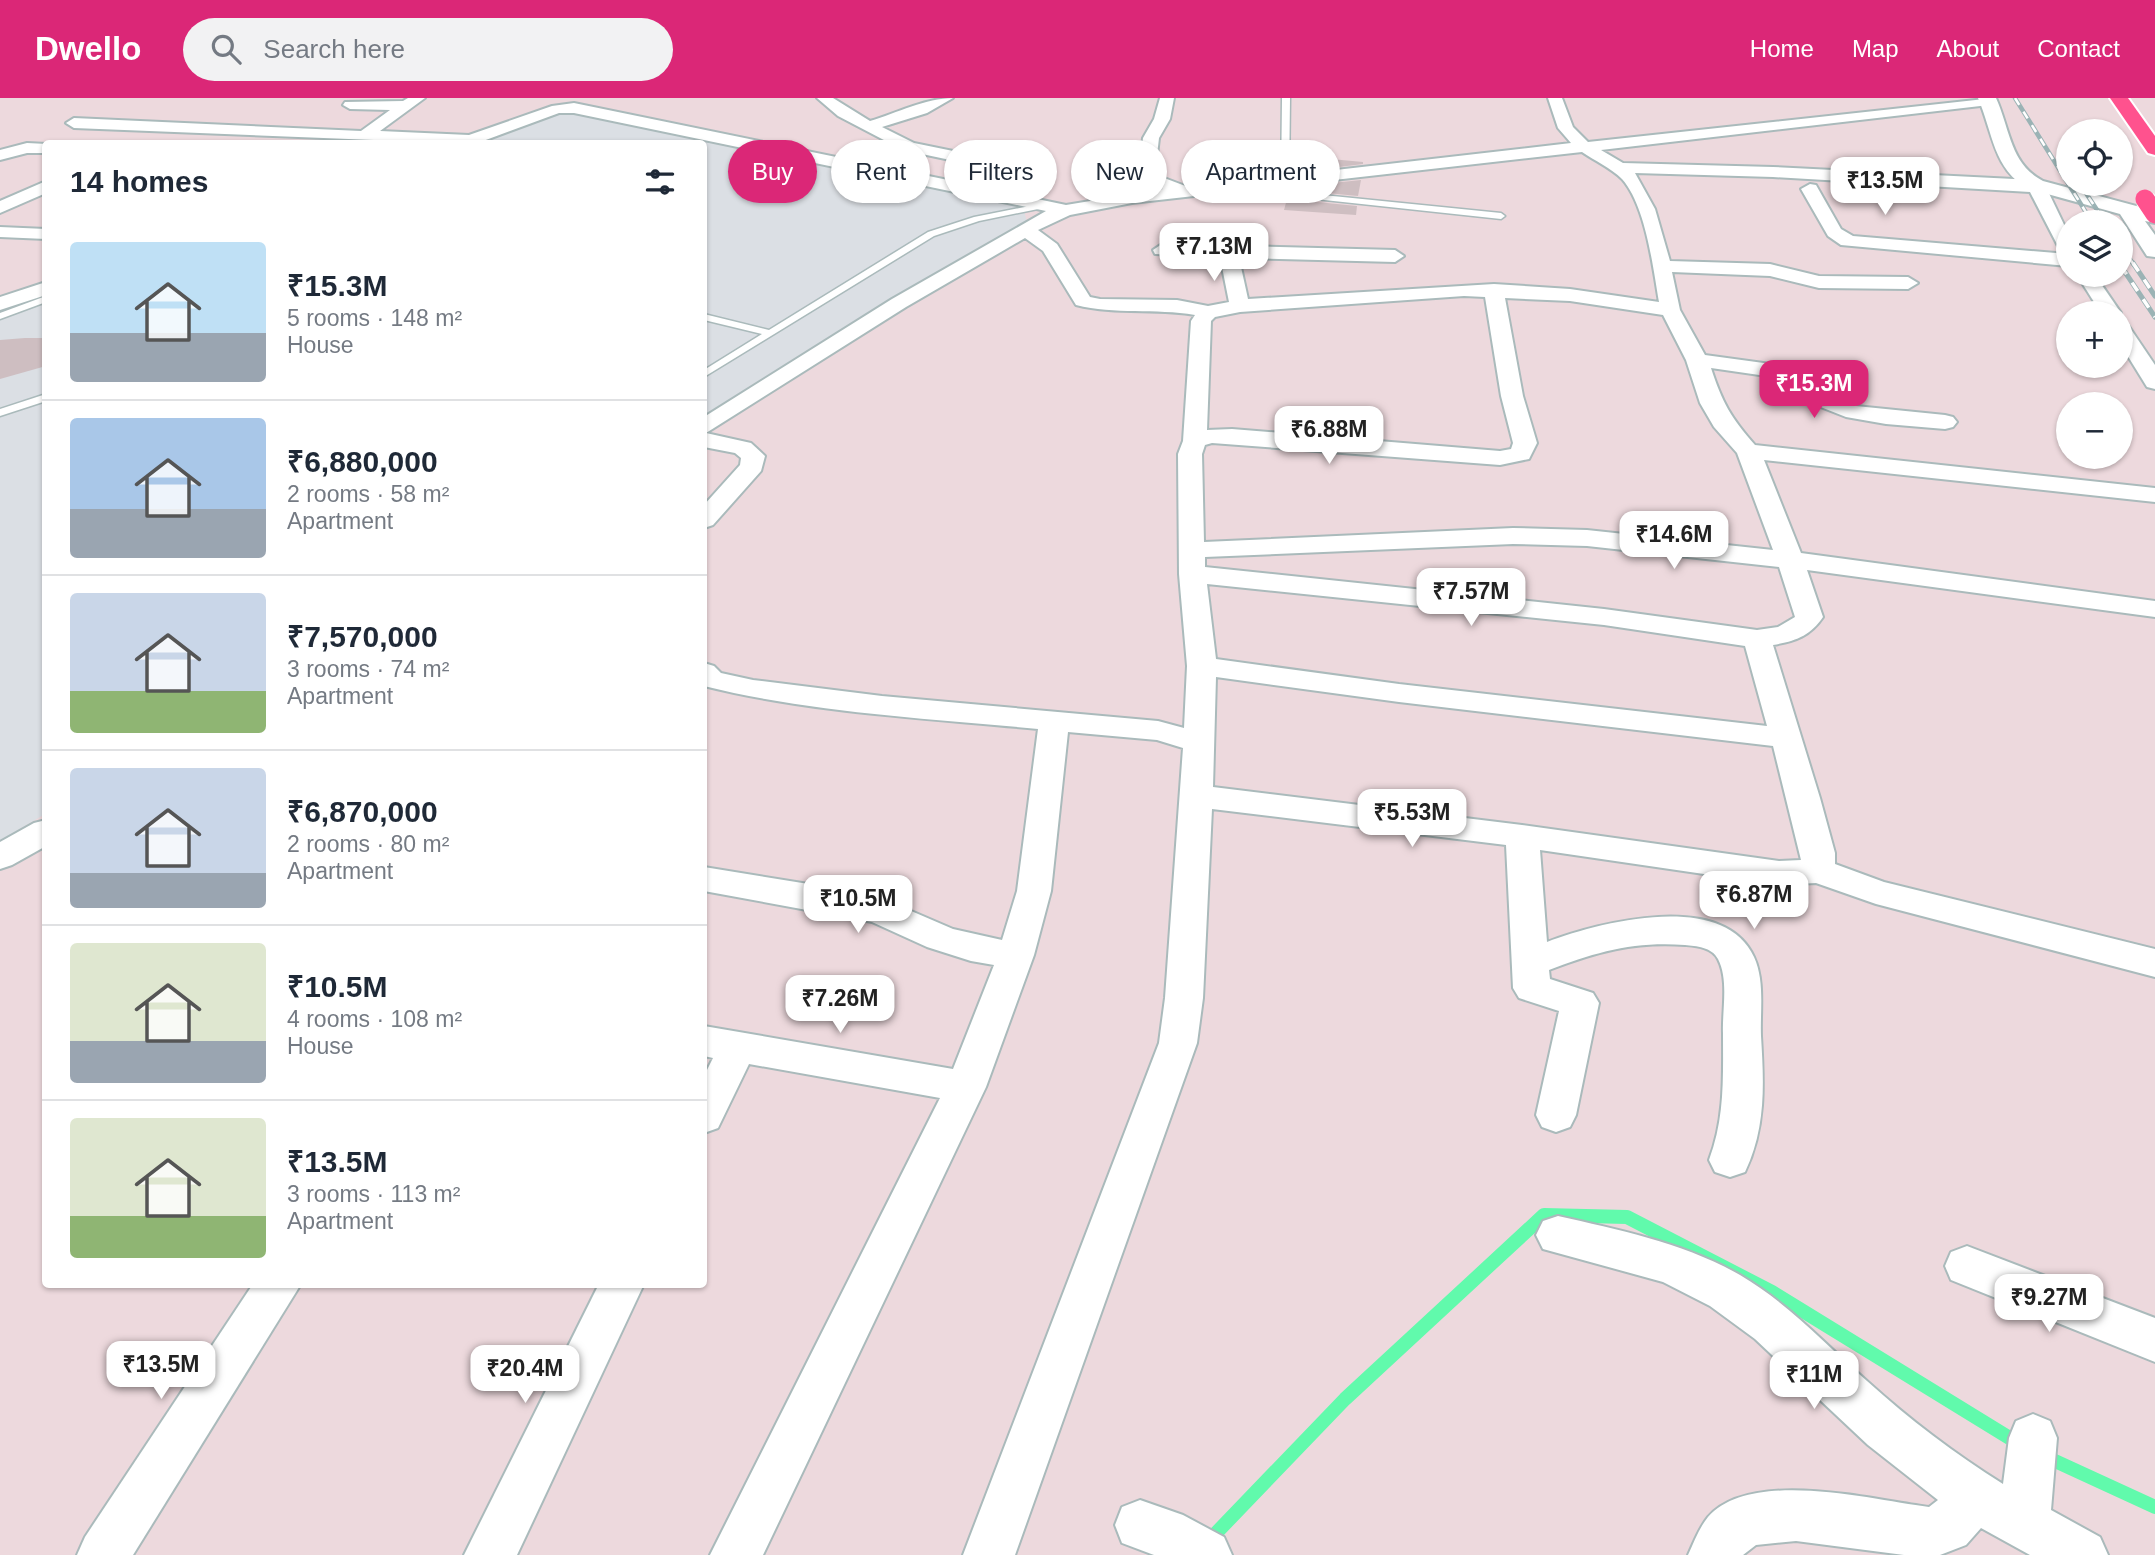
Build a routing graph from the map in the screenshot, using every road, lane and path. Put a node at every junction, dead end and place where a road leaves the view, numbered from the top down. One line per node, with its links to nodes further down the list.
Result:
1 (546, 98): 11 (street)
2 (824, 98): 13 (street)
3 (946, 98): 13 (street)
4 (1167, 98): 32 (street)
5 (1286, 98): 19 (lane)
6 (1555, 98): 21 (street)
7 (2119, 98): 22 (highway)
8 (1988, 100): 21 (street); 34 (street)
9 (411, 102): 10 (street); 15 (street)
10 (350, 105)
11 (524, 121): 18 (street); 28 (street)
12 (74, 123): 14 (street)
13 (869, 126): 24 (street)
14 (162, 127): 15 (street); 16 (street)
15 (365, 135): 17 (street)
16 (137, 140)
17 (436, 140)
18 (470, 140)
19 (1286, 140)
20 (42, 148): 23 (street)
21 (1588, 148): 25 (street); 27 (street)
22 (2155, 149)
23 (0, 155)
24 (944, 155)
25 (1618, 168): 26 (street); 54 (street)
26 (1765, 172): 31 (street); 34 (street)
27 (1340, 176)
28 (944, 184)
29 (42, 187): 33 (street)
30 (42, 187): 41 (street)
31 (1810, 189): 36 (street); 53 (street)
32 (1181, 190)
33 (0, 191)
34 (2038, 192): 37 (street); 42 (street); 45 (street)
35 (1181, 193): 43 (street)
36 (1864, 195)
37 (1939, 199)
38 (1340, 201): 44 (lane)
39 (1035, 203): 40 (street)
40 (1045, 205): 43 (street); 65 (lane)
41 (0, 208)
42 (2149, 208): 50 (street)
43 (1066, 210): 46 (street)
44 (1501, 216)
45 (2056, 225)
46 (1025, 229): 62 (street); 73 (street)
47 (4, 234): 48 (street)
48 (42, 234)
49 (1162, 250): 51 (street)
50 (2155, 251)
51 (1228, 252): 52 (street); 60 (street)
52 (1395, 256)
53 (2056, 259)
54 (1660, 266): 55 (street); 61 (street)
55 (1908, 283)
56 (42, 289): 59 (street)
57 (1494, 290): 60 (street); 61 (street); 75 (street)
58 (42, 300): 63 (lane)
59 (0, 304)
60 (1240, 306): 62 (street)
61 (1670, 310): 67 (street)
62 (1208, 312): 75 (street)
63 (0, 316)
64 (707, 318): 65 (lane)
65 (769, 333): 68 (lane)
66 (2133, 348): 69 (street)
67 (1697, 360): 72 (street); 76 (street)
68 (707, 372)
69 (2155, 382)
70 (42, 398): 71 (lane)
71 (0, 413)
72 (1945, 422)
73 (707, 425)
74 (707, 441): 78 (street)
75 (1195, 441): 80 (street)
76 (1748, 451): 77 (street); 79 (street)
77 (2155, 495)
78 (707, 517)
79 (1791, 560): 80 (street); 81 (street); 82 (street)
80 (1192, 562): 82 (street); 83 (street)
81 (2155, 609)
82 (1757, 639): 86 (street)
83 (1202, 666): 86 (street); 87 (street)
84 (707, 675): 85 (street)
85 (1055, 720): 87 (street); 94 (street)
86 (1786, 738): 92 (street)
87 (1199, 742): 88 (street)
88 (1196, 796): 90 (street); 113 (street)
89 (42, 833): 91 (street)
90 (1522, 836): 92 (street); 95 (street)
91 (0, 857)
92 (1818, 871): 96 (street)
93 (707, 879): 94 (street)
94 (1016, 955): 98 (street)
95 (1532, 962): 100 (street); 101 (street)
96 (2155, 963)
97 (720, 1044): 98 (street); 99 (street)
98 (966, 1087): 112 (street)
99 (707, 1102)
100 (1556, 1115)
101 (1730, 1160)
102 (1558, 1235): 108 (street)
103 (1967, 1266): 106 (street)
104 (276, 1288): 110 (street)
105 (620, 1288): 111 (street)
106 (2155, 1340)
107 (2033, 1438): 109 (street)
108 (1976, 1496): 109 (street); 114 (street)
109 (2026, 1506): 115 (street)
110 (103, 1555)
111 (490, 1555)
112 (736, 1555)
113 (989, 1555)
114 (1714, 1555)
115 (2081, 1555)

